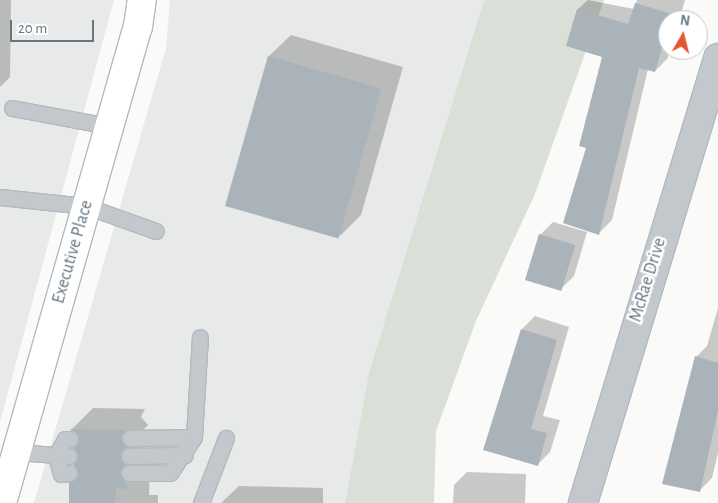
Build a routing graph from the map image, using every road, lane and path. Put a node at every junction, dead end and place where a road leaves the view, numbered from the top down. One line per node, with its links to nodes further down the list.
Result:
1 (142, 0): 4 (street, Executive Place)
2 (718, 58): 21 (street, McRae Drive)
3 (12, 108): 4 (lane)
4 (109, 126): 6 (street, Executive Place)
5 (0, 197): 6 (lane)
6 (86, 206): 7 (lane); 13 (street, Executive Place)
7 (156, 231)
8 (200, 337): 9 (lane)
9 (194, 437): 11 (lane); 14 (lane)
10 (70, 438): 15 (lane)
11 (130, 438)
12 (226, 438): 20 (lane)
13 (17, 452): 15 (lane); 19 (street, Executive Place)
14 (185, 455): 16 (lane); 17 (lane)
15 (63, 456): 18 (lane)
16 (129, 456)
17 (129, 473)
18 (69, 474)
19 (2, 503)
20 (201, 503)
21 (583, 503)

